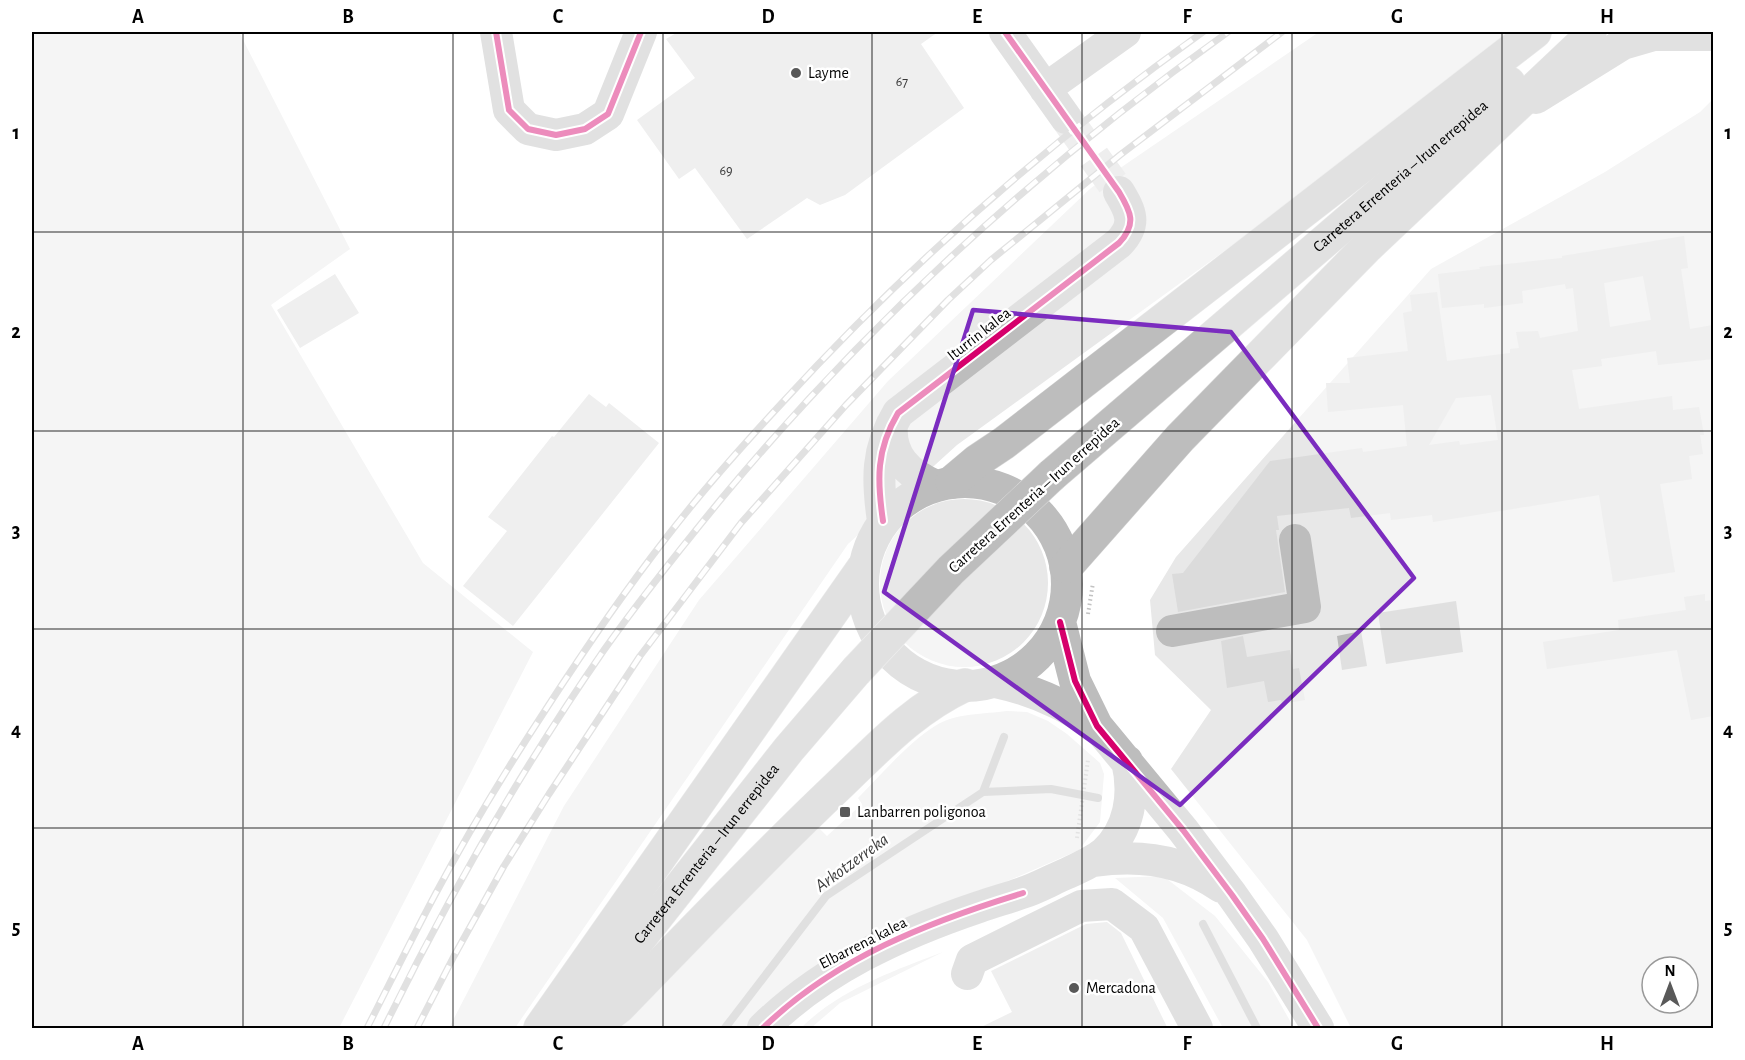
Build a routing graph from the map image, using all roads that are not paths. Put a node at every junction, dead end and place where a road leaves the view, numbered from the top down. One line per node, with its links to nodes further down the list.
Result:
1 (496, 32): 2 (street)
2 (641, 32)
3 (1005, 32): 9 (street)
4 (1125, 32): 9 (street)
5 (1535, 32): 14 (main road)
6 (1570, 32): 30 (main road, Carretera Errenteria – Irun errepidea, bridge)
7 (1590, 32): 11 (main road)
8 (1713, 35): 11 (street)
9 (1045, 89): 10 (street)
10 (1066, 118)
11 (1500, 121): 18 (main road)
12 (1119, 192): 13 (street, Iturrin kalea)
13 (892, 424): 14 (street); 15 (street, Iturrin kalea)
14 (944, 484): 15 (street); 18 (street)
15 (883, 521): 17 (street)
16 (1295, 540): 20 (street)
17 (863, 568): 21 (street); 29 (main road)
18 (1081, 570): 19 (street)
19 (1073, 622): 21 (street); 22 (street)
20 (1172, 631)
21 (980, 683): 22 (street); 31 (main road)
22 (1090, 738): 23 (street)
23 (1127, 761): 24 (street, Elbarrena kalea); 26 (street)
24 (1086, 848): 25 (street, Elbarrena kalea); 26 (street, Elbarrena kalea)
25 (1023, 893): 27 (street, Elbarrena kalea); 28 (street, Elbarrena kalea)
26 (1232, 894): 35 (street)
27 (861, 956): 28 (street, Elbarrena kalea); 32 (street, Elbarrena kalea)
28 (965, 957): 33 (street, Elbarrena kalea); 34 (street)
29 (540, 1029)
30 (569, 1029)
31 (592, 1029)
32 (763, 1029)
33 (782, 1029)
34 (1197, 1029)
35 (1318, 1029)

